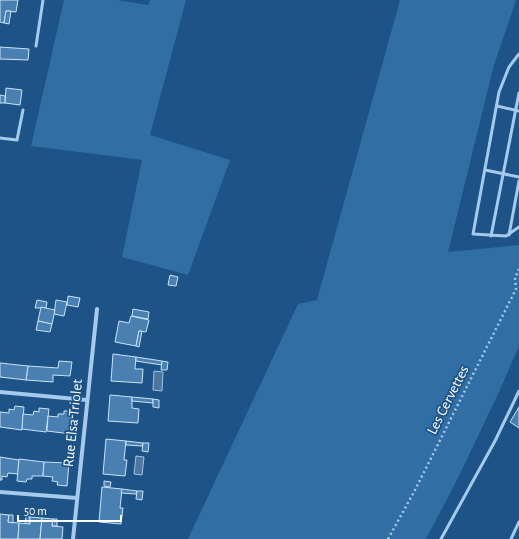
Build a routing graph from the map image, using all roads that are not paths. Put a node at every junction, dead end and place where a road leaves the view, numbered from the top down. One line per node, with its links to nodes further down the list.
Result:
1 (43, 0): 2 (lane)
2 (36, 46)
3 (519, 54): 5 (lane)
4 (519, 93): 7 (lane)
5 (497, 106): 7 (lane); 10 (lane)
6 (23, 110): 9 (lane)
7 (514, 110): 8 (lane); 11 (lane)
8 (519, 111)
9 (0, 138)
10 (484, 170): 11 (lane); 16 (lane)
11 (502, 174): 12 (lane); 16 (lane)
12 (519, 177)
13 (519, 181): 15 (lane)
14 (519, 227): 15 (lane)
15 (509, 235): 16 (lane)
16 (491, 236)
17 (97, 310): 20 (street, Rue Elsa Triolet)
18 (519, 391): 25 (lane)
19 (0, 392): 20 (street)
20 (87, 400): 22 (street, Rue Elsa Triolet)
21 (0, 492): 22 (street)
22 (77, 498): 24 (street, Rue Elsa Triolet)
23 (519, 522): 26 (lane)
24 (73, 539)
25 (441, 539)
26 (511, 539)

